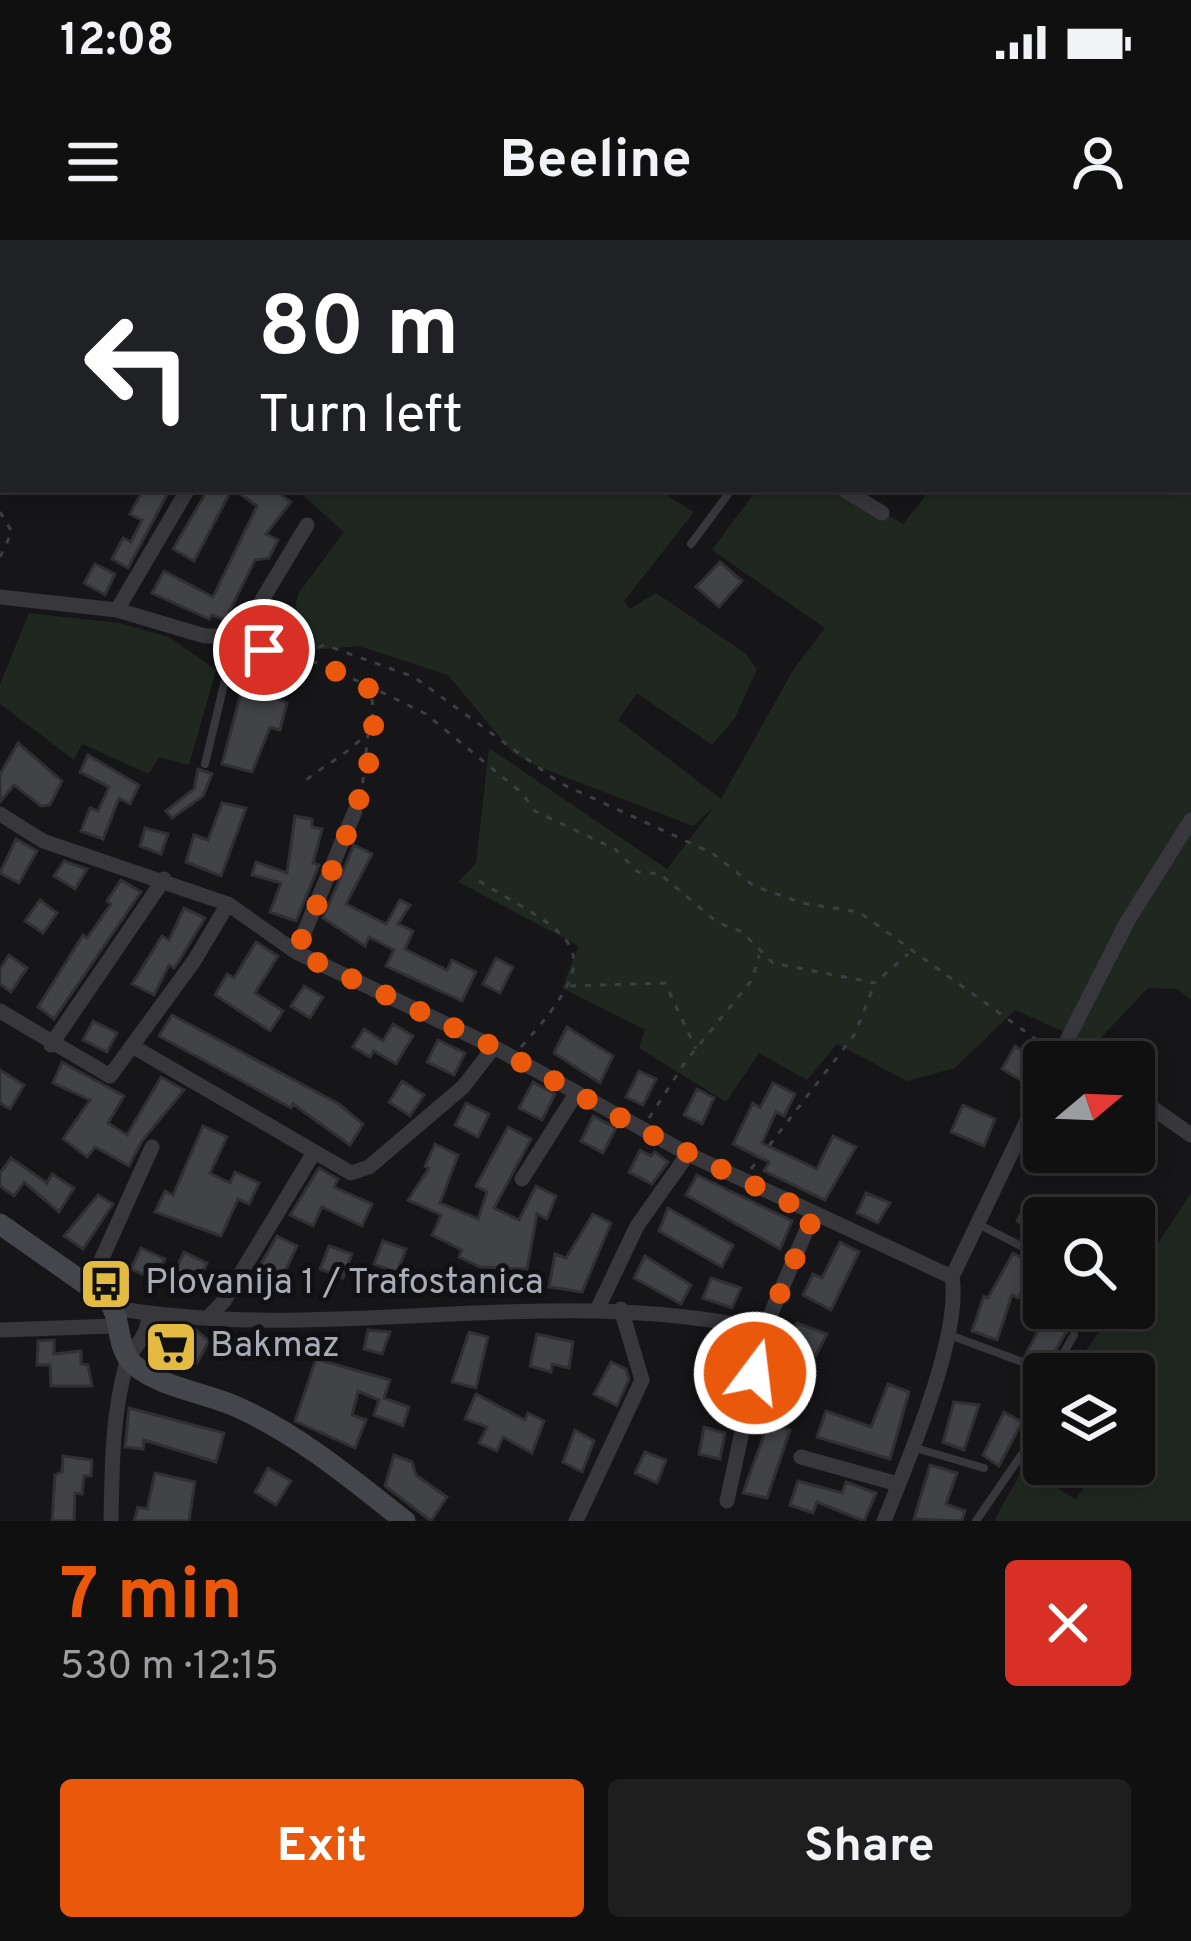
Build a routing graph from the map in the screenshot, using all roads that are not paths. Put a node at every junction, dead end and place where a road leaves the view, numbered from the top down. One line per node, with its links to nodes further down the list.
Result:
1 (186, 492): 8 (street)
2 (730, 492): 6 (lane)
3 (849, 492): 4 (street)
4 (882, 513)
5 (307, 525): 9 (street)
6 (691, 544)
7 (0, 597): 8 (street)
8 (117, 610): 9 (street)
9 (235, 640): 10 (lane)
10 (205, 764)
11 (355, 811): 16 (street)
12 (0, 814): 14 (street)
13 (1191, 820): 18 (street)
14 (164, 879): 15 (street); 19 (street)
15 (229, 904): 16 (street); 20 (street)
16 (296, 952): 21 (street)
17 (0, 1011): 19 (street)
18 (1067, 1041)
19 (51, 1045): 20 (street)
20 (132, 1046): 27 (street)
21 (494, 1047): 22 (street); 27 (street)
22 (575, 1095): 28 (street); 29 (street)
23 (1155, 1104): 25 (street)
24 (1023, 1128): 31 (street)
25 (1191, 1135)
26 (152, 1148): 35 (street)
27 (313, 1154): 40 (street)
28 (688, 1154): 30 (street); 36 (street)
29 (522, 1179)
30 (814, 1215): 34 (street); 42 (street)
31 (976, 1223): 33 (lane); 34 (street)
32 (0, 1224): 35 (street)
33 (1023, 1247)
34 (952, 1276): 43 (street)
35 (89, 1287): 39 (street)
36 (598, 1308): 37 (street); 40 (street)
37 (621, 1310): 42 (street); 54 (street)
38 (149, 1314): 39 (street); 40 (street); 45 (street)
39 (115, 1317): 41 (street); 45 (street)
40 (208, 1318)
41 (0, 1330)
42 (764, 1330): 51 (street)
43 (946, 1333): 44 (lane); 46 (street)
44 (1074, 1335)
45 (128, 1358): 52 (street); 53 (street)
46 (912, 1447): 49 (lane); 50 (street)
47 (1023, 1453): 56 (lane)
48 (801, 1456): 50 (street)
49 (984, 1468)
50 (898, 1484): 55 (street)
51 (728, 1501)
52 (111, 1521)
53 (405, 1521)
54 (576, 1521)
55 (884, 1521)
56 (976, 1521)

